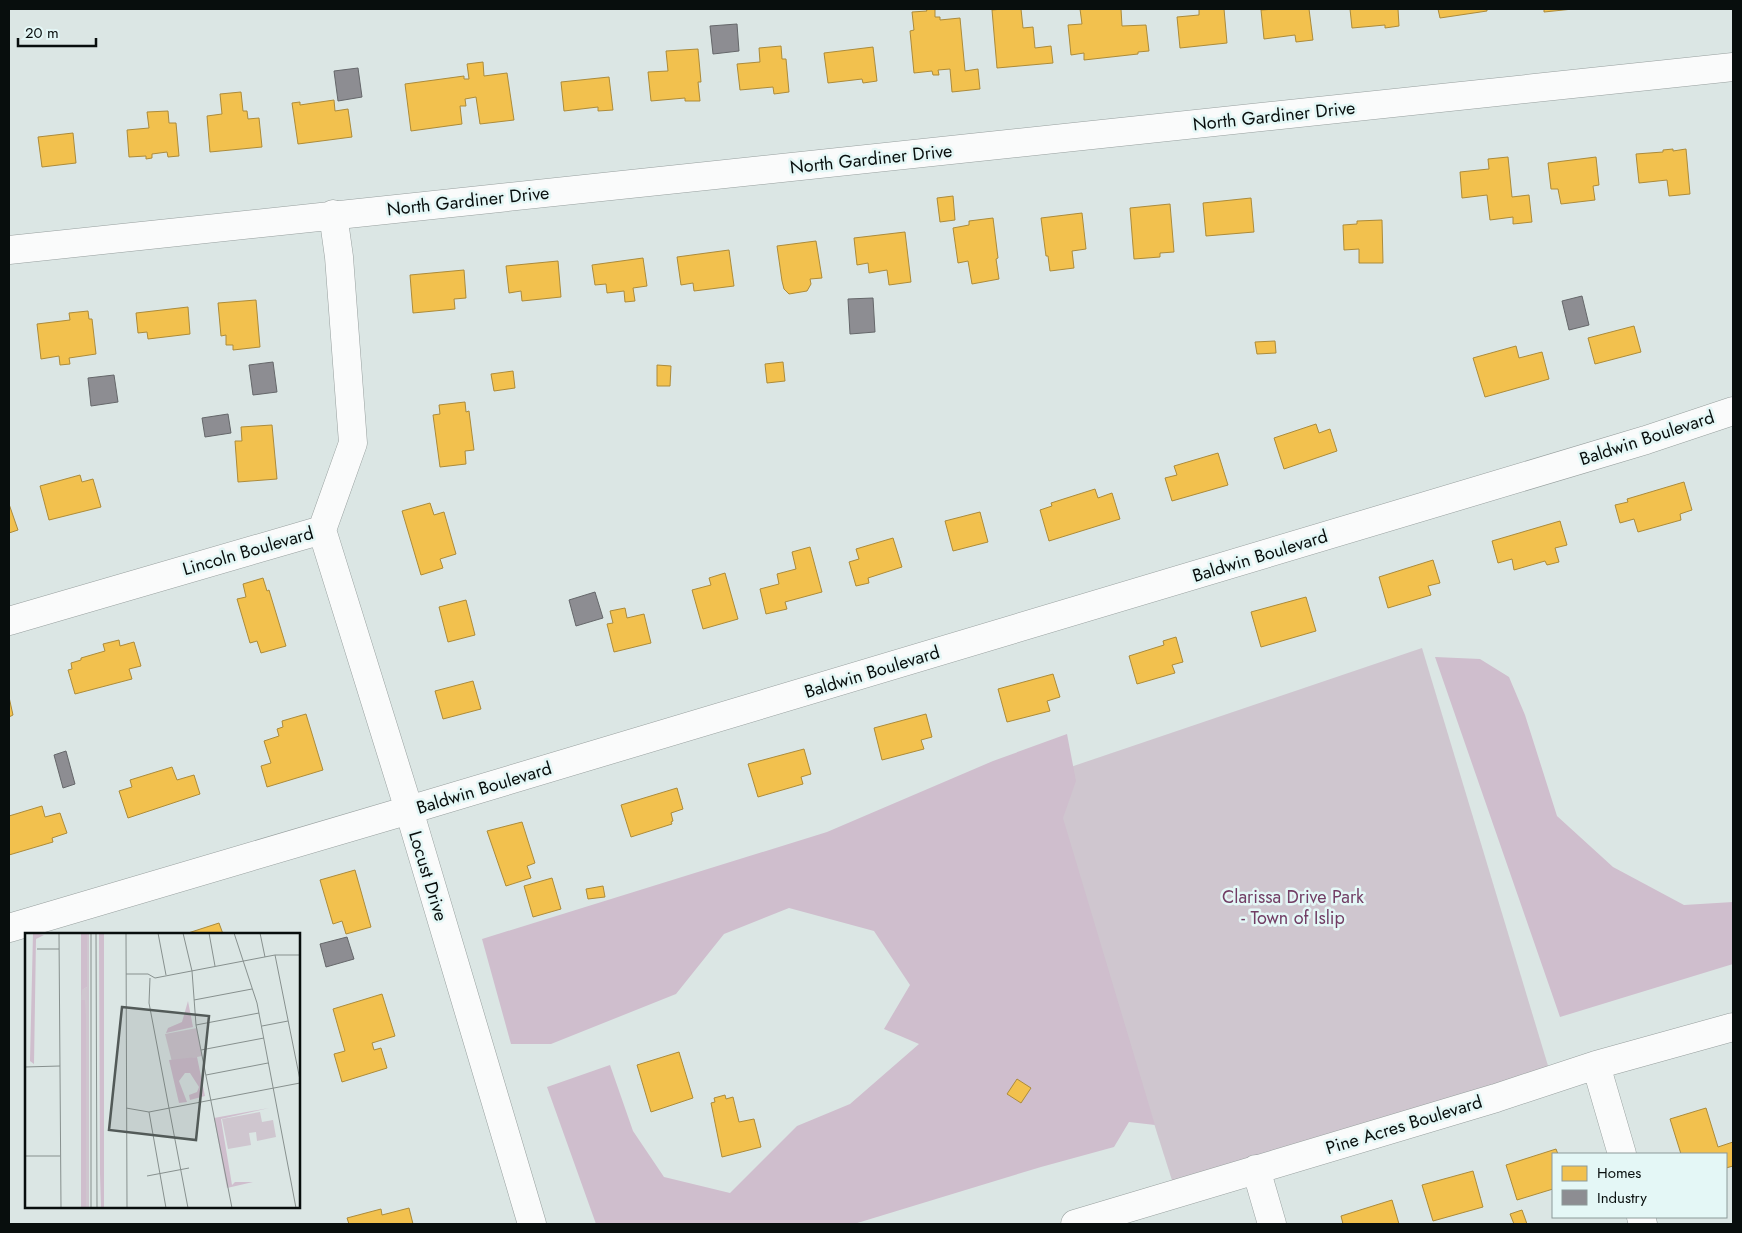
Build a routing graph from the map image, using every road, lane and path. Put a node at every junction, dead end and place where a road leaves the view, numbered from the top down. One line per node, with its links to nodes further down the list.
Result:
1 (1733, 67): 2 (street, North Gardiner Drive)
2 (333, 214): 3 (street, North Gardiner Drive); 5 (street, Lincoln Boulevard)
3 (9, 250)
4 (1733, 411): 7 (street, Baldwin Boulevard)
5 (322, 530): 6 (street, Lincoln Boulevard); 7 (street, Locust Drive)
6 (9, 621)
7 (409, 810): 8 (street, Baldwin Boulevard); 13 (street, Locust Drive)
8 (9, 928)
9 (1733, 1027): 10 (street, Pine Acres Boulevard)
10 (1596, 1065): 11 (street); 12 (street, Pine Acres Boulevard)
11 (1622, 1153)
12 (1256, 1169): 14 (street, Pine Acres Boulevard); 15 (street)
13 (532, 1224)
14 (1075, 1224)
15 (1272, 1224)

